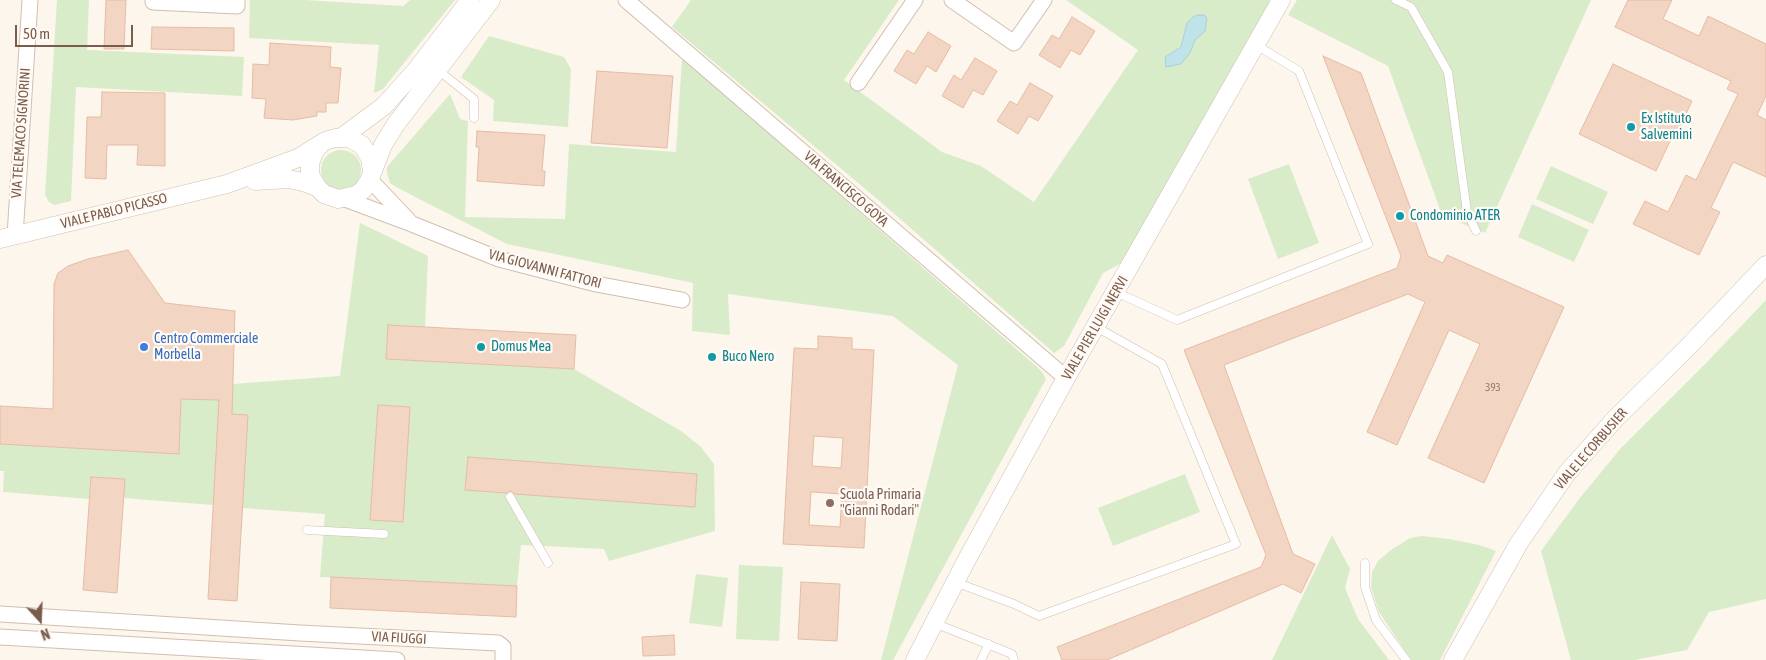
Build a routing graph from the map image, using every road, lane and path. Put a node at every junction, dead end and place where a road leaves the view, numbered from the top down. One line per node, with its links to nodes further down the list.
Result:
1 (30, 0): 24 (street, VIA TELEMACO SIGNORINI)
2 (237, 0): 11 (street)
3 (470, 0): 16 (street, VIALE PABLO PICASSO)
4 (491, 0): 13 (street)
5 (626, 0): 29 (street, VIA FRANCISCO GOYA)
6 (914, 0): 14 (street)
7 (952, 0): 8 (street)
8 (1044, 0)
9 (1281, 0): 12 (street, VIALE PIER LUIGI NERVI)
10 (1396, 0): 23 (lane)
11 (153, 2)
12 (1256, 45): 26 (street, VIALE PIER LUIGI NERVI); 26 (lane)
13 (438, 70): 15 (lane); 18 (street)
14 (858, 83)
15 (474, 118)
16 (342, 137): 17 (street, VIALE PABLO PICASSO); 18 (street)
17 (319, 146): 19 (street, VIALE PABLO PICASSO); 20 (street)
18 (370, 177): 21 (street); 22 (street, VIA GIOVANNI FATTORI)
19 (227, 184): 20 (street, VIALE PABLO PICASSO); 24 (street, VIALE PABLO PICASSO)
20 (317, 188): 21 (street, VIALE PABLO PICASSO)
21 (345, 199): 22 (street, VIA GIOVANNI FATTORI)
22 (412, 224): 27 (street, VIA GIOVANNI FATTORI)
23 (1476, 231)
24 (7, 237)
25 (1766, 265): 54 (street, VIALE LE CORBUSIER)
26 (1116, 292): 28 (street, VIALE PIER LUIGI NERVI)
27 (682, 300)
28 (1096, 327): 29 (street, VIALE PIER LUIGI NERVI); 35 (lane)
29 (1066, 378): 35 (street, VIALE PIER LUIGI NERVI)
30 (510, 497): 33 (lane)
31 (307, 530): 32 (lane)
32 (384, 534)
33 (548, 563)
34 (1365, 563): 53 (lane)
35 (955, 582): 39 (street, VIALE PIER LUIGI NERVI)
36 (0, 614): 37 (street, VIA FIUGGI)
37 (23, 616): 38 (street, VIA FIUGGI); 43 (street)
38 (140, 623): 40 (street, VIA FIUGGI); 45 (street)
39 (934, 623): 44 (lane); 50 (street, VIALE PIER LUIGI NERVI)
40 (265, 631): 41 (street, VIA FIUGGI); 46 (street)
41 (300, 633): 47 (street); 49 (street, VIA FIUGGI)
42 (0, 637): 43 (street, VIA FIUGGI)
43 (21, 638): 45 (street, VIA FIUGGI)
44 (989, 644): 51 (lane); 52 (lane)
45 (140, 646): 46 (street, VIA FIUGGI)
46 (264, 652): 47 (street, VIA FIUGGI)
47 (299, 654): 48 (street, VIA FIUGGI)
48 (397, 660)
49 (503, 660)
50 (914, 660)
51 (981, 660)
52 (1014, 660)
53 (1406, 660)
54 (1453, 660)

